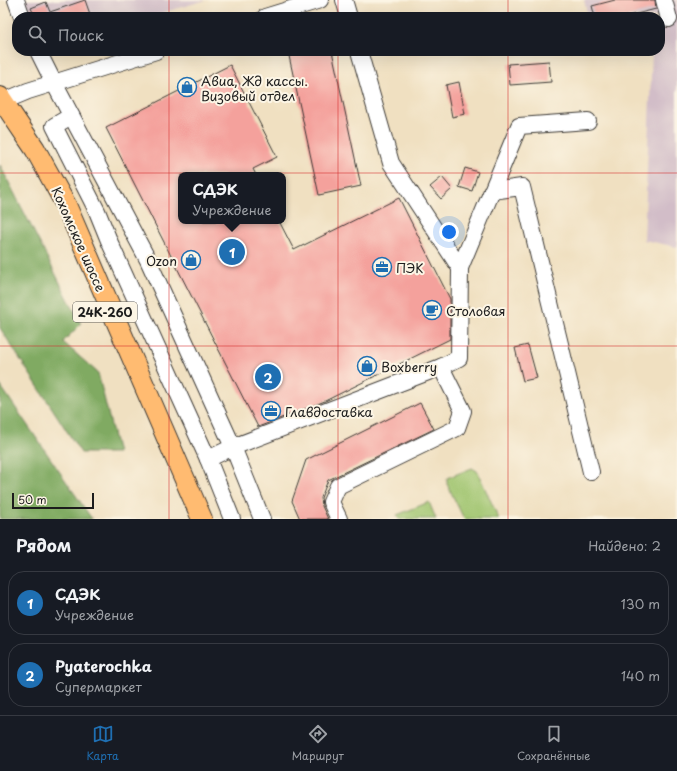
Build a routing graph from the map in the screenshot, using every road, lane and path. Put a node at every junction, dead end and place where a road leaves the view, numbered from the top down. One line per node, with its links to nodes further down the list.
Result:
1 (16, 0): 5 (street)
2 (320, 0): 6 (street)
3 (344, 0): 7 (street)
4 (664, 0): 8 (street)
5 (20, 12)
6 (281, 12)
7 (348, 12)
8 (669, 19)
9 (40, 56): 12 (street)
10 (140, 56): 12 (street)
11 (360, 56): 17 (street)
12 (54, 83): 13 (street); 14 (street)
13 (1, 104): 22 (main road, Кохомское шоссе / 24К-260); 23 (main road, Кохомское шоссе / 24К-260)
14 (71, 116): 19 (street); 20 (street)
15 (588, 121): 16 (street)
16 (492, 191): 17 (street); 21 (street)
17 (460, 268): 18 (street)
18 (441, 367): 19 (street); 26 (street)
19 (232, 447): 20 (street); 25 (street)
20 (208, 459): 24 (street)
21 (591, 472)
22 (195, 519)
23 (202, 519)
24 (232, 519)
25 (262, 519)
26 (339, 519)

